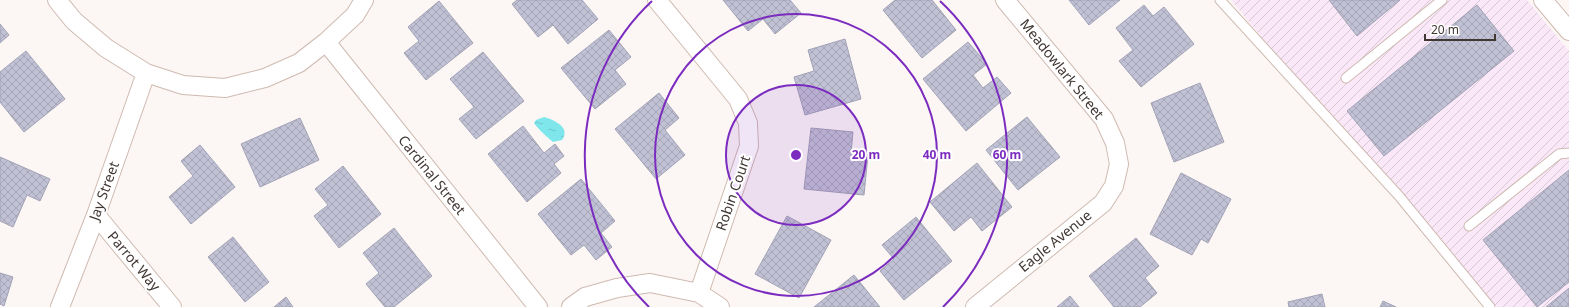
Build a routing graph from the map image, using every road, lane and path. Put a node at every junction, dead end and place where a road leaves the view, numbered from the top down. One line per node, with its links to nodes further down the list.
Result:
1 (57, 0): 10 (street)
2 (364, 0): 9 (street)
3 (657, 0): 16 (street, Robin Court)
4 (1006, 0): 13 (street, Meadowlark Street)
5 (1220, 0): 23 (lane)
6 (1442, 0): 11 (lane)
7 (1547, 1): 8 (street)
8 (1569, 32)
9 (326, 42): 10 (street); 19 (street, Cardinal Street)
10 (146, 73): 14 (street, Jay Street)
11 (1346, 78)
12 (1569, 153): 15 (lane)
13 (1119, 164): 22 (street, Eagle Avenue)
14 (96, 215): 17 (street, Jay Street); 18 (street, Parrot Way)
15 (1469, 226)
16 (698, 293): 20 (street); 21 (street)
17 (60, 307)
18 (172, 307)
19 (538, 307)
20 (571, 307)
21 (720, 307)
22 (975, 307)
23 (1490, 307)

